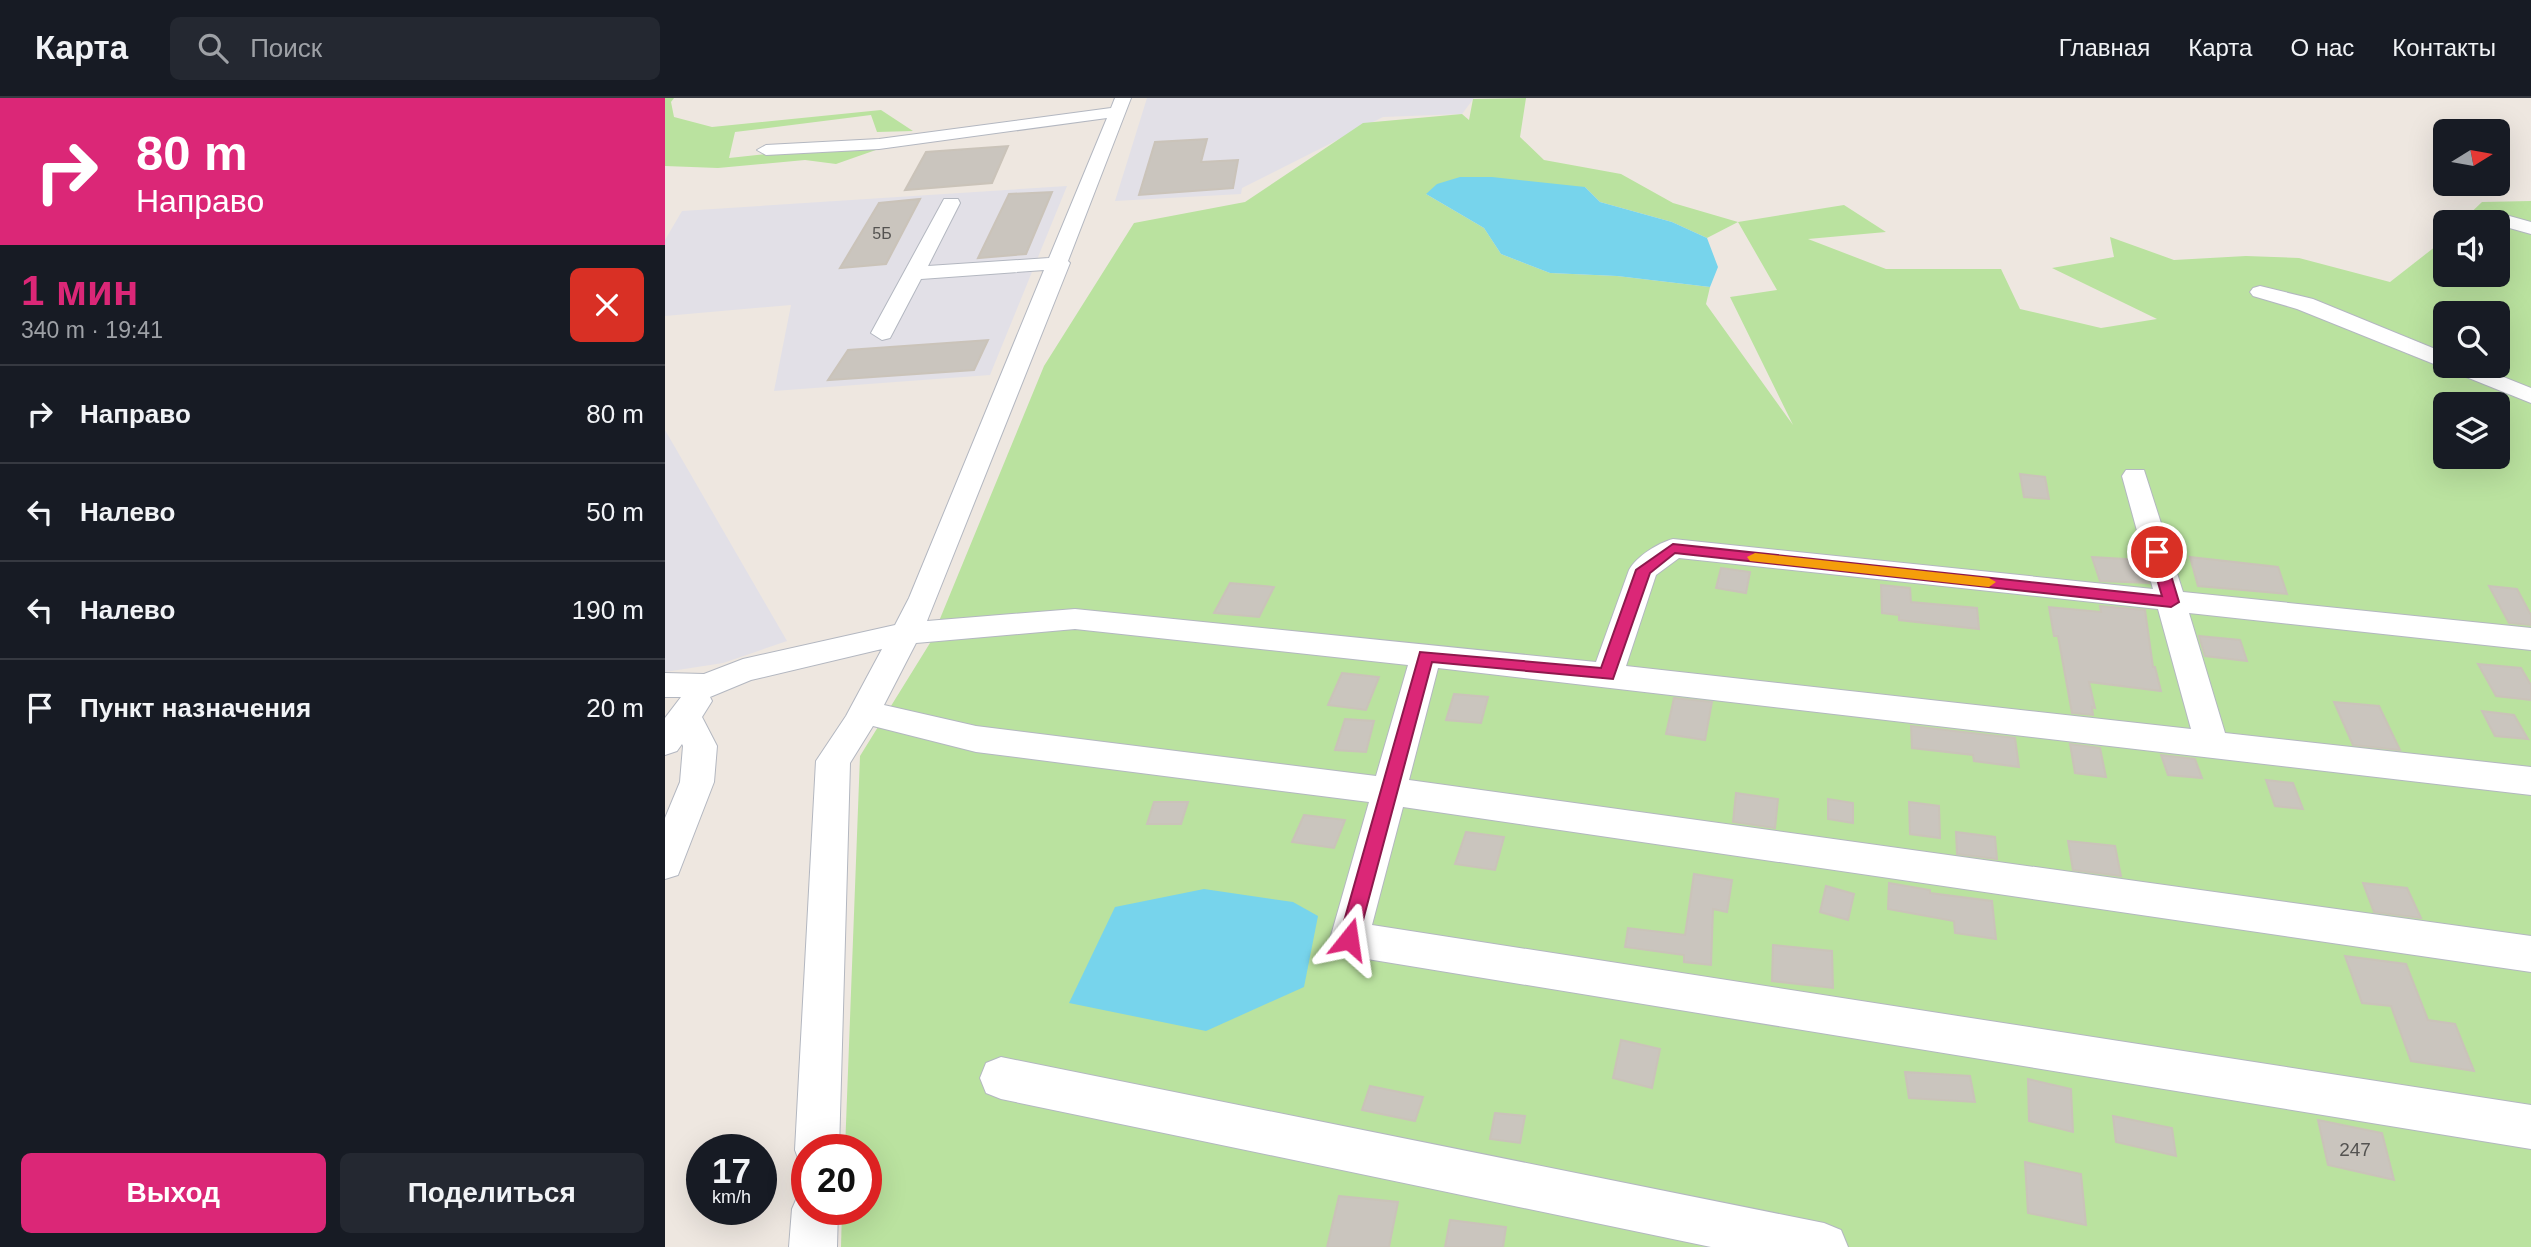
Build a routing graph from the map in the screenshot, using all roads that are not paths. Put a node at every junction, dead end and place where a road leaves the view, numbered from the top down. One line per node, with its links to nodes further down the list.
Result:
1 (1119, 105): 2 (street); 6 (street)
2 (766, 150)
3 (951, 203): 7 (street)
4 (2510, 222): 5 (street)
5 (2531, 228)
6 (1060, 263): 7 (street); 15 (street)
7 (914, 273): 9 (street)
8 (2260, 292): 10 (street)
9 (882, 333)
10 (2433, 356)
11 (2486, 378): 12 (street)
12 (2531, 396)
13 (2135, 476): 14 (street)
14 (2171, 602): 16 (street); 18 (street); 23 (street)
15 (903, 634): 17 (street); 20 (street); 21 (street)
16 (2531, 639)
17 (1426, 656): 18 (street); 25 (street)
18 (1607, 675): 23 (street)
19 (665, 685): 20 (street)
20 (707, 686): 22 (street)
21 (865, 712): 25 (street); 30 (street)
22 (675, 729): 26 (street)
23 (2211, 744): 24 (street)
24 (2531, 781)
25 (1389, 792): 27 (street); 29 (street)
26 (665, 864)
27 (2531, 954)
28 (1001, 1078): 33 (street)
29 (2531, 1127)
30 (818, 1134)
31 (814, 1225): 32 (street)
32 (813, 1247)
33 (1824, 1247)

